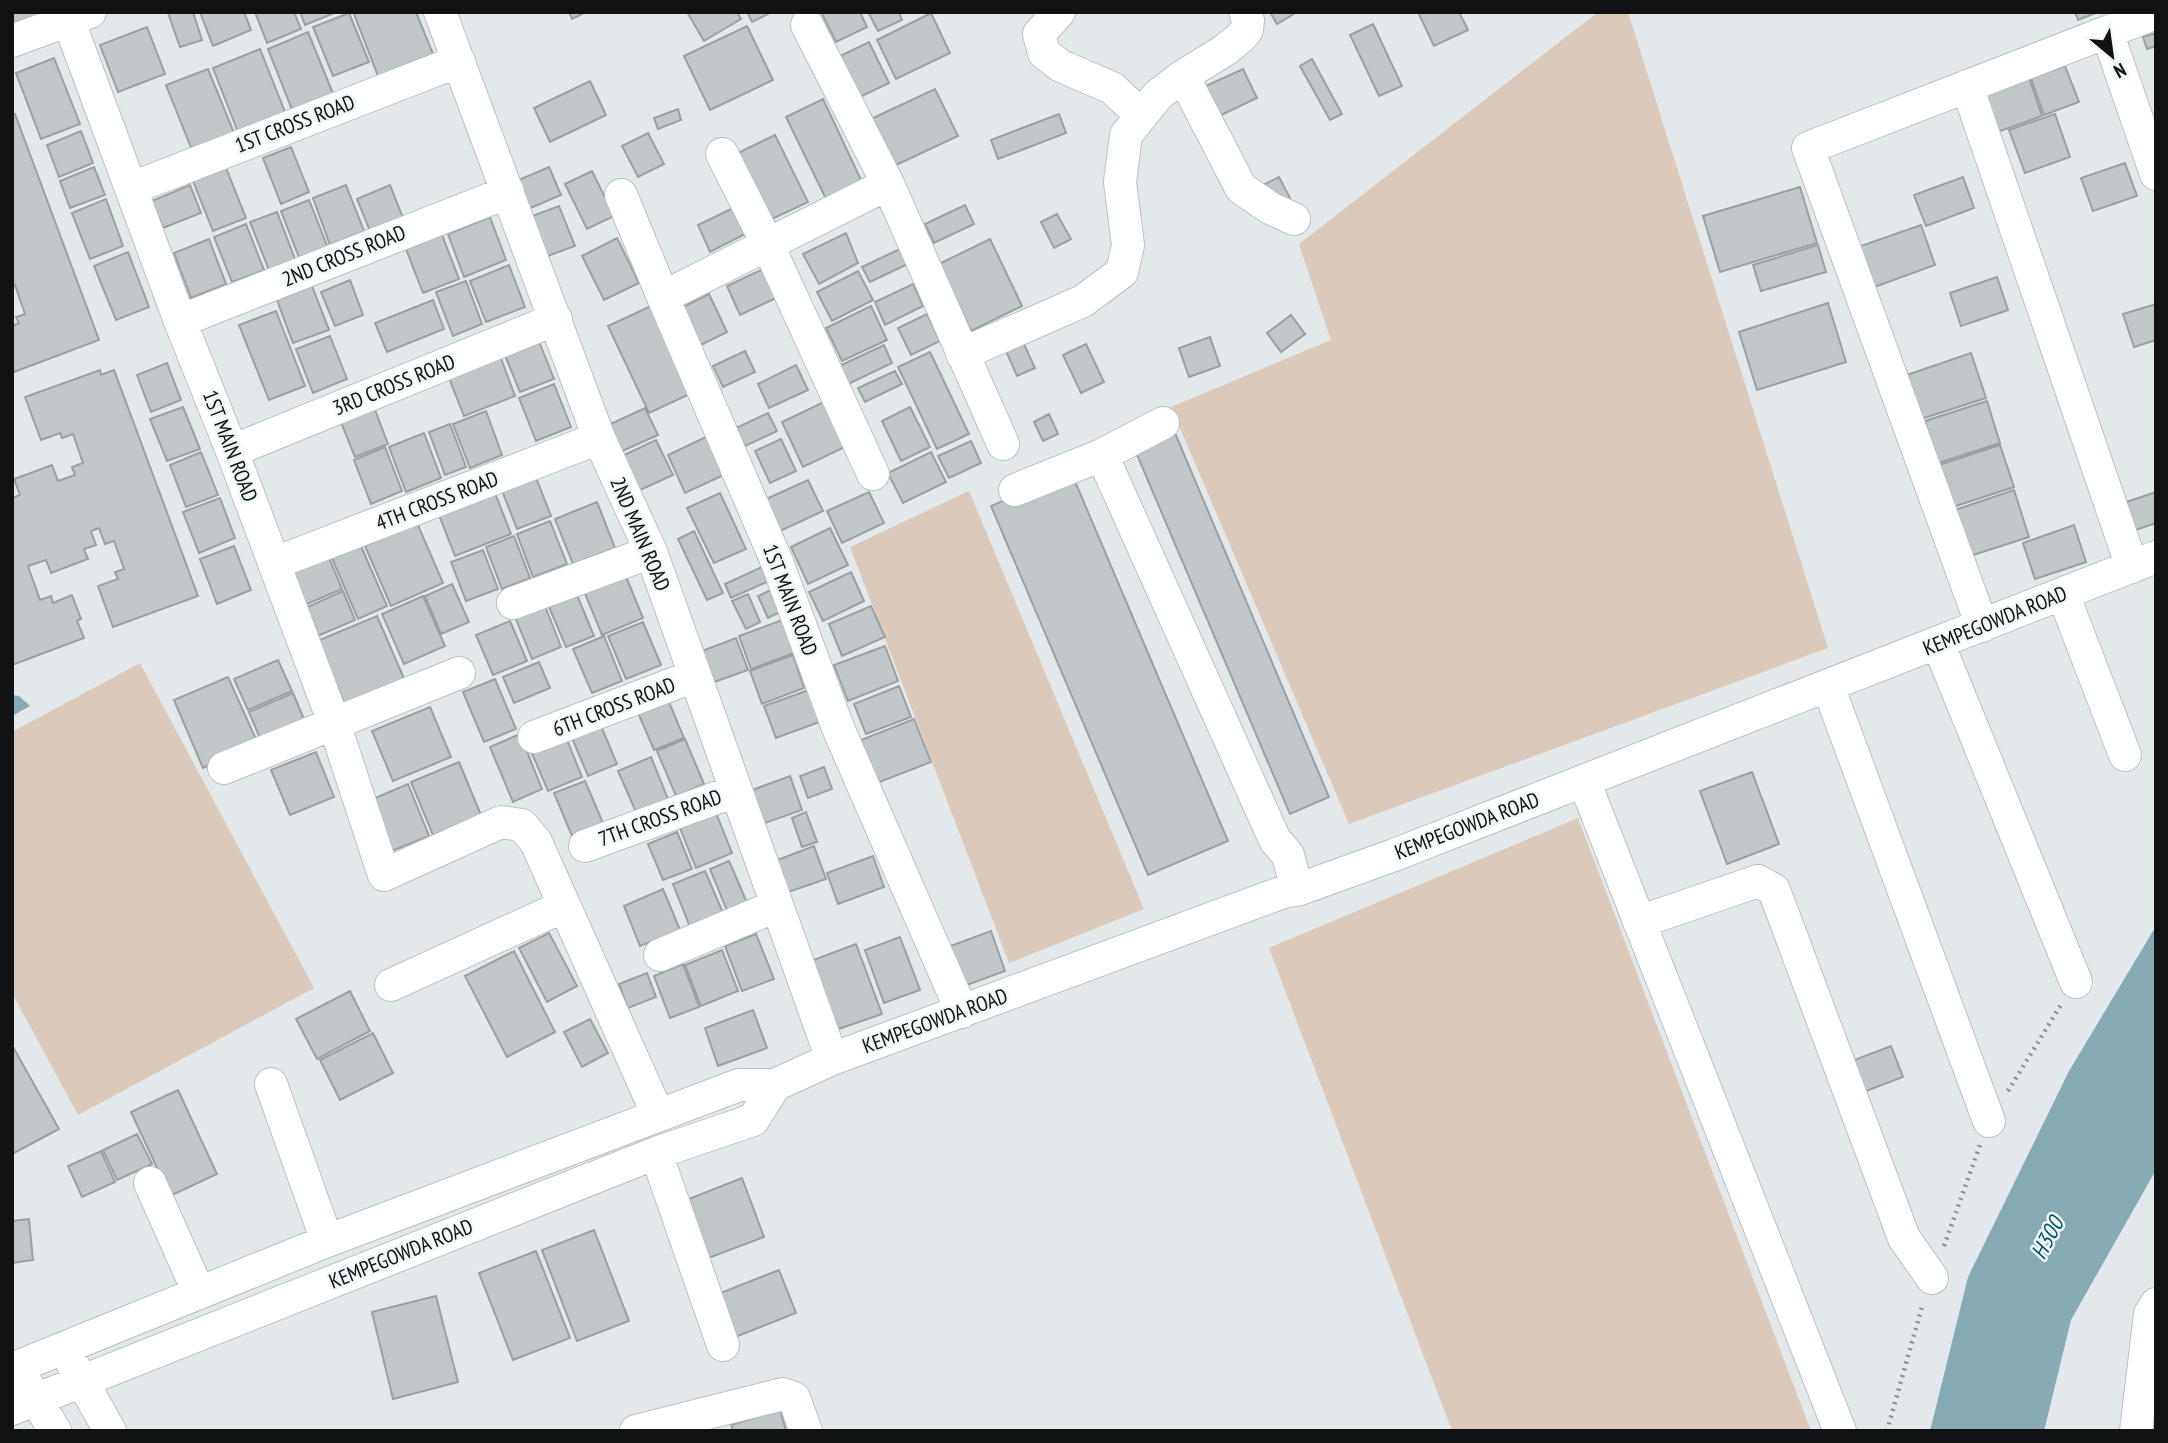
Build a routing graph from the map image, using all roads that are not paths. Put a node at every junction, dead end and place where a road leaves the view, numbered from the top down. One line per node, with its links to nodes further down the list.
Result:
1 (440, 12): 9 (street, 2ND MAIN ROAD)
2 (1059, 12): 12 (street)
3 (1245, 12): 10 (street)
4 (2156, 13): 7 (street)
5 (79, 16): 8 (street); 17 (street, 1ST MAIN ROAD)
6 (807, 25): 16 (street)
7 (2107, 32): 11 (street); 13 (street)
8 (12, 41)
9 (458, 61): 17 (street, 1ST CROSS ROAD); 18 (street, 2ND MAIN ROAD)
10 (1183, 76): 12 (street); 20 (street)
11 (1967, 86): 34 (street); 38 (street)
12 (1141, 116): 25 (street)
13 (2150, 139): 15 (street)
14 (722, 154): 21 (street)
15 (2156, 174)
16 (888, 184): 21 (street); 25 (street)
17 (132, 188): 24 (street, 1ST MAIN ROAD)
18 (508, 192): 23 (street, 2ND MAIN ROAD); 24 (street, 2ND CROSS ROAD)
19 (621, 195): 22 (street, 1ST MAIN ROAD)
20 (1294, 219)
21 (767, 243): 22 (street); 31 (street)
22 (663, 297): 57 (street, 1ST MAIN ROAD)
23 (556, 318): 27 (street, 2ND MAIN ROAD); 29 (street, 3RD CROSS ROAD)
24 (180, 321): 29 (street, 1ST MAIN ROAD)
25 (962, 354): 28 (street)
26 (1163, 423): 30 (street)
27 (599, 438): 33 (street, 2ND MAIN ROAD); 35 (street, 4TH CROSS ROAD)
28 (1003, 444)
29 (232, 451): 35 (street, 1ST MAIN ROAD)
30 (1102, 455): 32 (street); 50 (street)
31 (873, 474)
32 (1015, 490)
33 (651, 552): 37 (street); 41 (street, 2ND MAIN ROAD)
34 (2144, 562): 36 (street, KEMPEGOWDA ROAD)
35 (275, 564): 43 (street, 1ST MAIN ROAD)
36 (2063, 594): 38 (street, KEMPEGOWDA ROAD); 45 (street)
37 (513, 603)
38 (1982, 626): 39 (street, KEMPEGOWDA ROAD)
39 (1938, 643): 42 (street, KEMPEGOWDA ROAD); 55 (street)
40 (459, 673): 43 (street)
41 (694, 676): 44 (street, 6TH CROSS ROAD); 48 (street, 2ND MAIN ROAD)
42 (1828, 686): 47 (street, KEMPEGOWDA ROAD); 62 (street)
43 (334, 723): 46 (street); 51 (street, 1ST MAIN ROAD)
44 (534, 737)
45 (2124, 755)
46 (224, 768)
47 (1584, 781): 50 (street, KEMPEGOWDA ROAD); 53 (street)
48 (735, 791): 49 (street, 7TH CROSS ROAD); 52 (street, 2ND MAIN ROAD)
49 (585, 846)
50 (1292, 891): 57 (street, KEMPEGOWDA ROAD)
51 (564, 906): 56 (street); 61 (street)
52 (776, 906): 54 (street); 58 (street, 2ND MAIN ROAD)
53 (1639, 922): 66 (street); 78 (street)
54 (660, 955)
55 (2076, 982)
56 (391, 985)
57 (962, 1012): 58 (street, KEMPEGOWDA ROAD)
58 (832, 1059): 60 (street, KEMPEGOWDA ROAD)
59 (271, 1084): 65 (street)
60 (775, 1085): 61 (street, KEMPEGOWDA ROAD); 63 (street, KEMPEGOWDA ROAD)
61 (658, 1115): 65 (street, KEMPEGOWDA ROAD)
62 (1989, 1121)
63 (656, 1153): 69 (street); 72 (street, KEMPEGOWDA ROAD)
64 (150, 1183): 67 (street)
65 (327, 1241): 67 (street, KEMPEGOWDA ROAD)
66 (1932, 1279)
67 (200, 1293): 70 (street, KEMPEGOWDA ROAD)
68 (2154, 1311): 79 (street)
69 (723, 1345)
70 (64, 1349): 71 (street, KEMPEGOWDA ROAD); 72 (street)
71 (15, 1368): 73 (street)
72 (83, 1381): 73 (street, KEMPEGOWDA ROAD); 75 (street)
73 (24, 1404): 74 (street)
74 (55, 1431)
75 (110, 1431)
76 (636, 1431): 77 (street)
77 (806, 1431)
78 (1840, 1431)
79 (2136, 1431)

